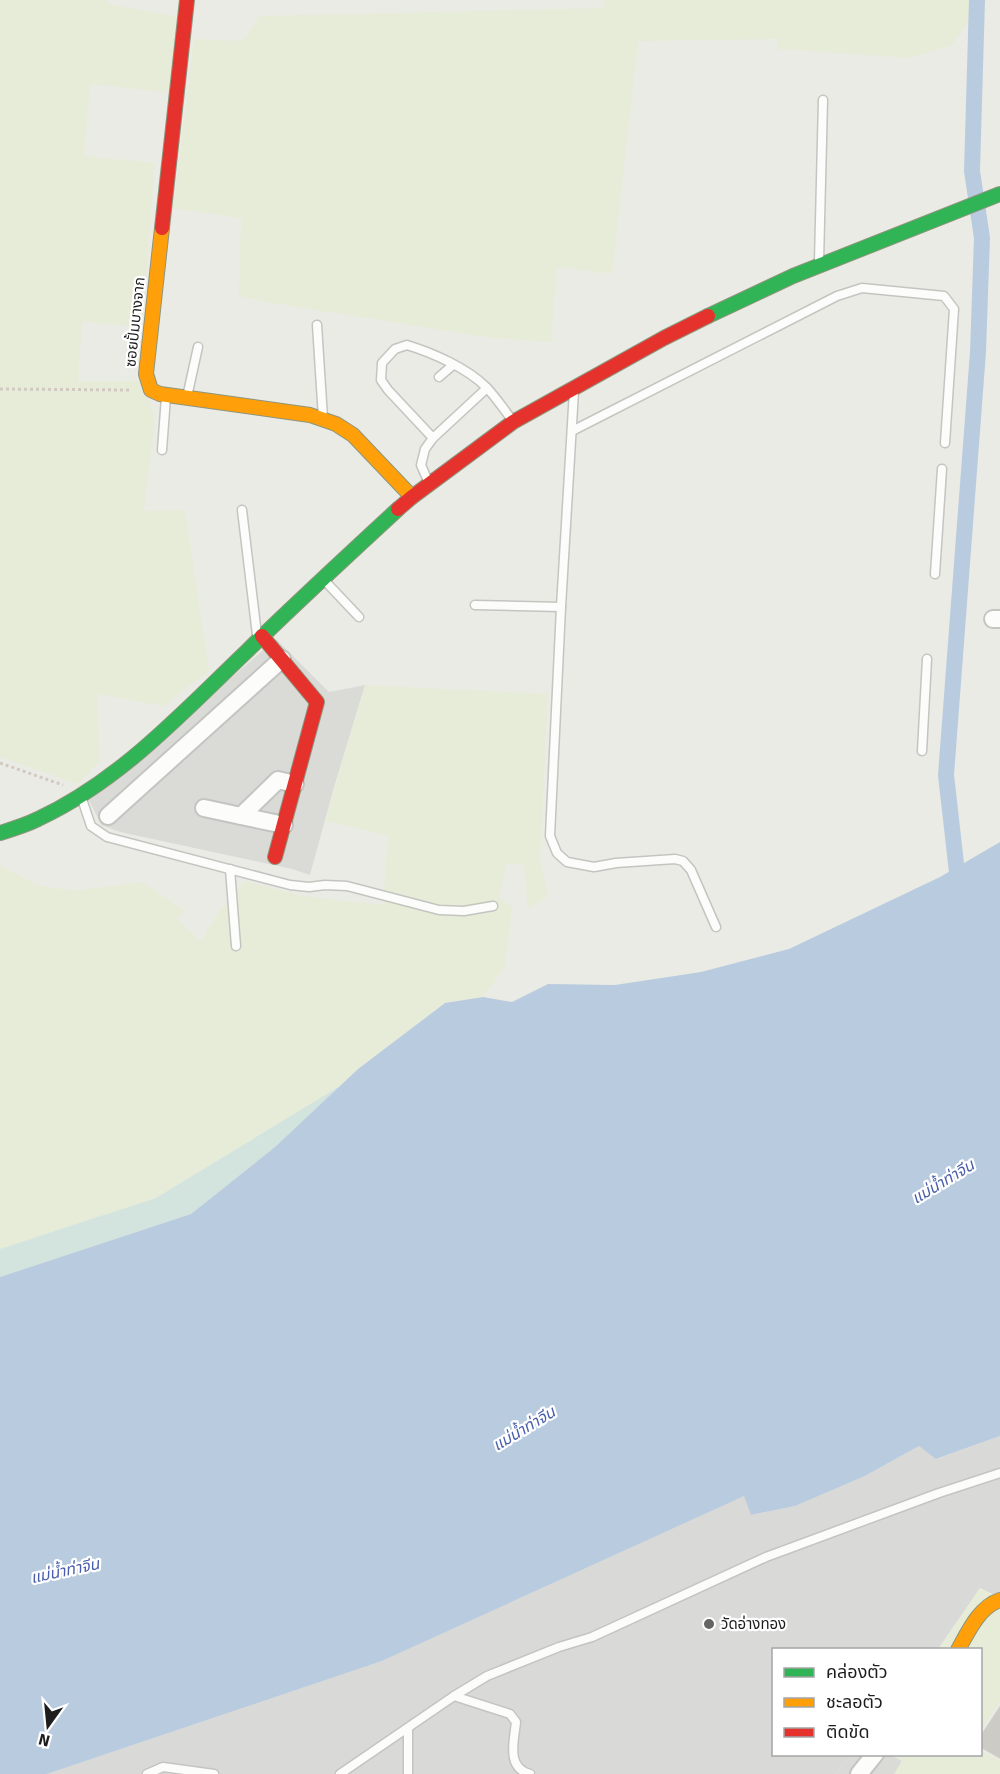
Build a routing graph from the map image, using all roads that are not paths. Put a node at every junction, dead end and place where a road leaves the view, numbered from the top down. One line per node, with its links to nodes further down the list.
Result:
1 (187, 0): 11 (main road, ซอยปั้มบางจาก)
2 (823, 100): 4 (lane)
3 (1000, 194): 4 (main road)
4 (819, 266): 10 (main road)
5 (317, 325): 15 (lane)
6 (198, 347): 12 (lane)
7 (453, 365): 8 (lane); 9 (lane); 14 (lane)
8 (439, 377)
9 (487, 388): 16 (lane); 18 (lane)
10 (575, 388): 16 (main road); 17 (lane)
11 (167, 394): 12 (main road); 20 (lane)
12 (187, 398): 15 (main road)
13 (411, 401): 14 (lane)
14 (404, 407): 18 (lane)
15 (324, 420): 23 (main road)
16 (513, 422): 22 (main road)
17 (572, 431): 19 (lane); 28 (lane)
18 (433, 438): 22 (lane)
19 (945, 443)
20 (162, 450)
21 (942, 470): 25 (lane)
22 (429, 484): 23 (main road)
23 (412, 497): 26 (main road)
24 (242, 510): 30 (lane)
25 (935, 574)
26 (322, 578): 29 (lane); 30 (main road)
27 (475, 605): 28 (lane)
28 (561, 607): 44 (lane)
29 (359, 617)
30 (260, 638): 31 (main road); 35 (main road)
31 (282, 659): 34 (main road); 37 (street)
32 (927, 659): 33 (lane)
33 (922, 751)
34 (295, 784): 38 (street); 39 (main road)
35 (83, 795): 40 (main road); 42 (lane)
36 (204, 808): 38 (street)
37 (108, 816)
38 (241, 816): 39 (street)
39 (284, 825): 41 (main road)
40 (0, 833)
41 (275, 857)
42 (230, 869): 43 (lane); 45 (lane)
43 (493, 906)
44 (716, 927)
45 (236, 946)
46 (1000, 1473): 49 (lane)
47 (1000, 1600): 48 (main road)
48 (959, 1648)
49 (454, 1696): 50 (lane); 56 (lane)
50 (408, 1728): 54 (lane); 55 (lane)
51 (874, 1756): 57 (street)
52 (147, 1774): 53 (lane)
53 (214, 1774)
54 (340, 1774)
55 (408, 1774)
56 (530, 1774)
57 (860, 1774)

